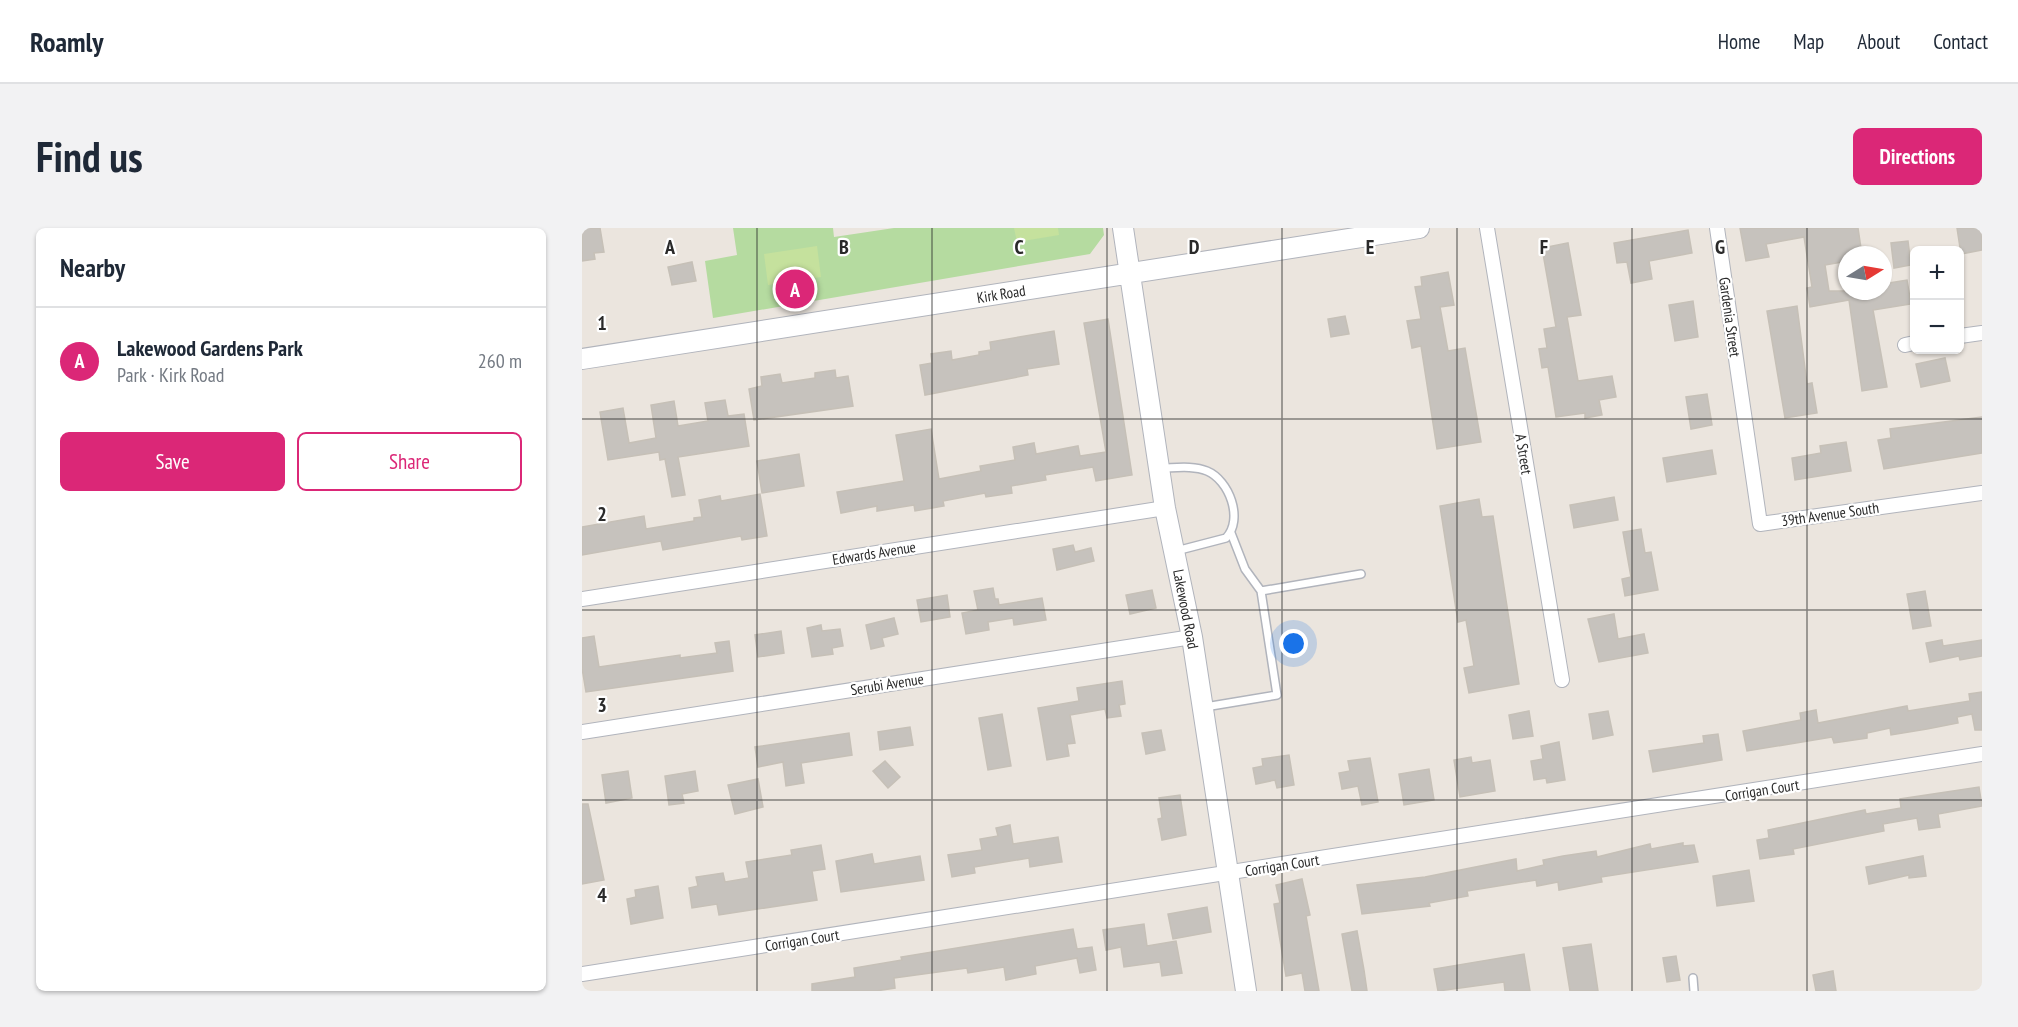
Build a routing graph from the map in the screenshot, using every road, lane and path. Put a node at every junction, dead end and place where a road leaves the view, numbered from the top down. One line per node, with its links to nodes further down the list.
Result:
1 (1123, 228): 5 (street, Lakewood Road)
2 (1419, 228): 5 (street, Kirk Road)
3 (1487, 228): 19 (street, A Street)
4 (1717, 228): 9 (street, Gardenia Street)
5 (1128, 274): 8 (street, Kirk Road); 10 (street, Lakewood Road)
6 (1982, 333): 7 (street)
7 (1964, 335)
8 (582, 359)
9 (1737, 370): 11 (street, 39th Avenue South)
10 (1159, 468): 12 (street, Lakewood Road); 13 (lane)
11 (1982, 493)
12 (1165, 508): 14 (street, Lakewood Road); 17 (street, Edwards Avenue)
13 (1231, 533): 14 (lane); 16 (lane)
14 (1174, 551): 18 (street, Lakewood Road)
15 (1361, 574): 16 (lane)
16 (1261, 591): 20 (lane)
17 (582, 599)
18 (1192, 637): 20 (street, Lakewood Road); 21 (street, Serubi Avenue)
19 (1562, 680)
20 (1202, 707): 23 (street, Lakewood Road)
21 (582, 732)
22 (1982, 754): 23 (street, Corrigan Court)
23 (1228, 874): 24 (street, Corrigan Court); 26 (street, Lakewood Road)
24 (582, 974)
25 (1693, 978): 27 (lane)
26 (1245, 991)
27 (1694, 991)

